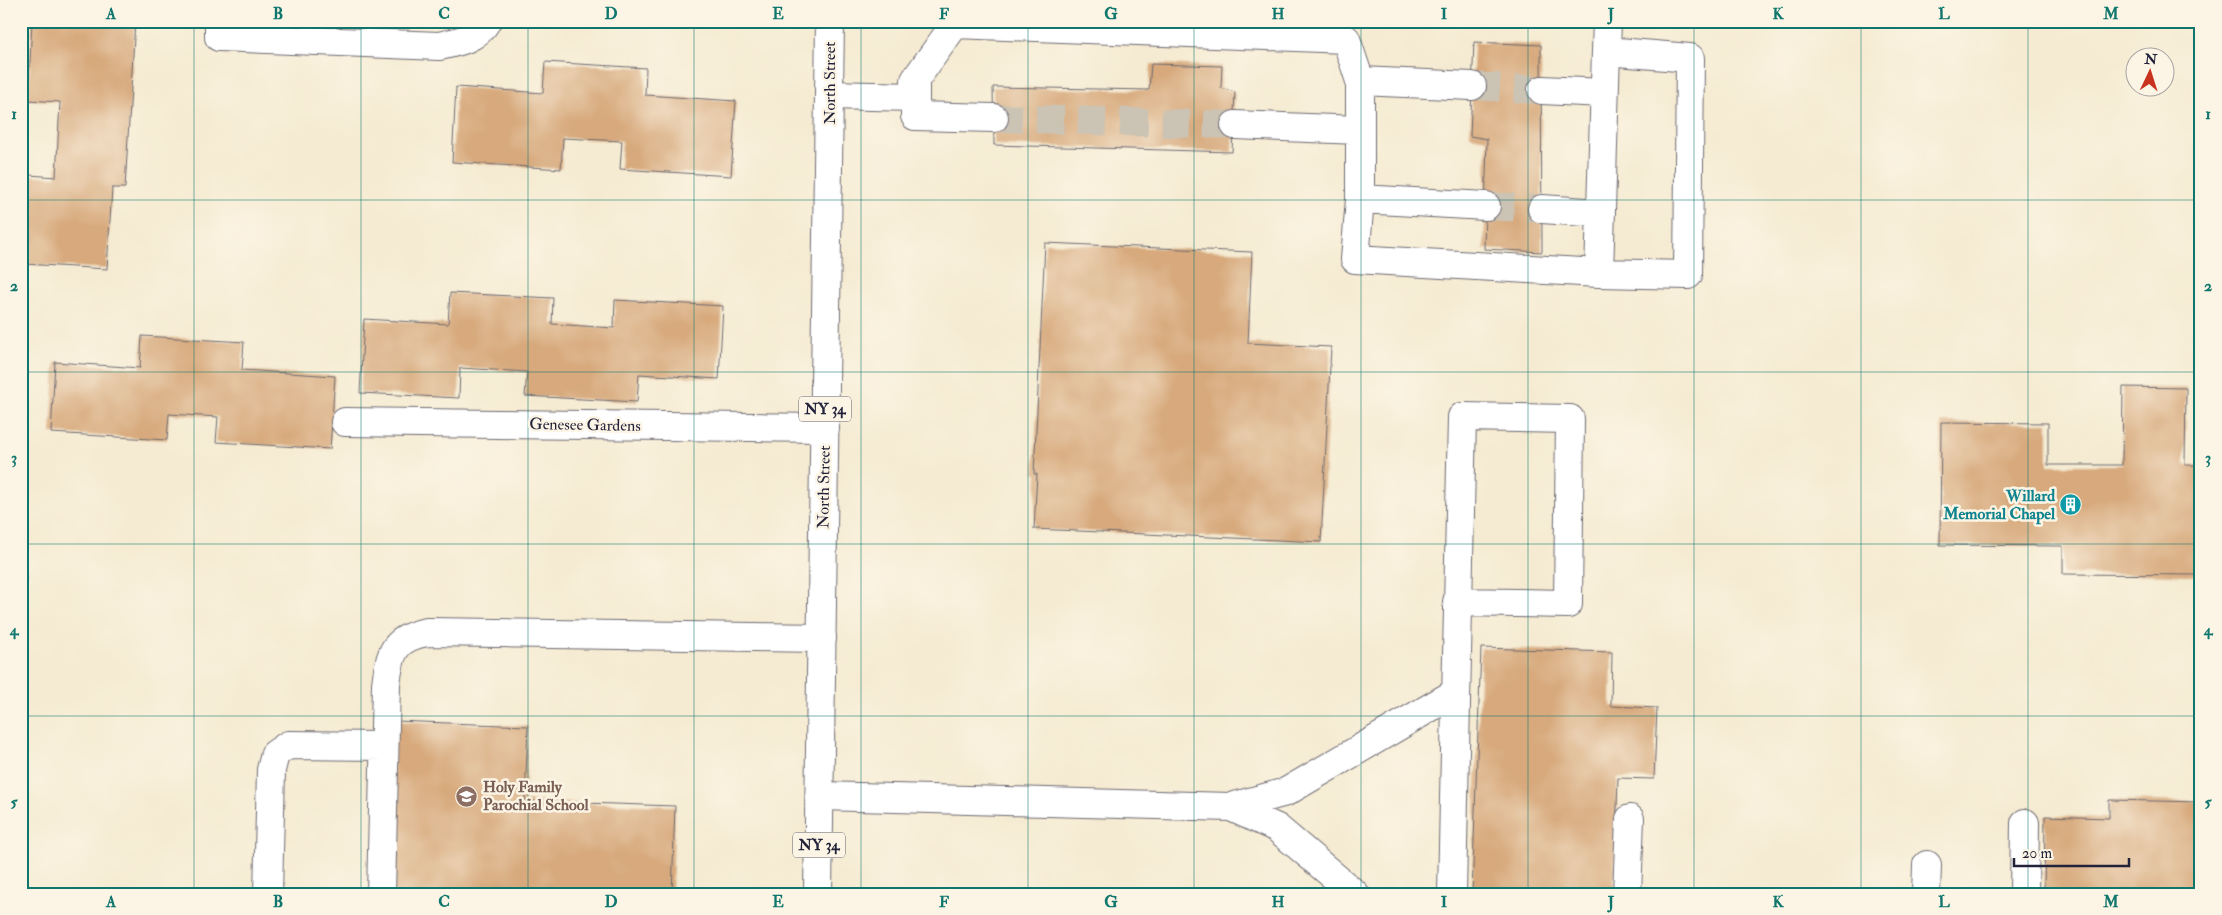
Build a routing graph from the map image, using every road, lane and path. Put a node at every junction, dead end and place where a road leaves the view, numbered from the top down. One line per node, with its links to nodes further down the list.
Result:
1 (219, 21): 2 (main road)
2 (487, 21)
3 (830, 21): 13 (main road, North Street / NY 34)
4 (1607, 21): 8 (main road)
5 (954, 22): 6 (main road); 14 (main road)
6 (1090, 25): 7 (main road)
7 (1345, 30): 9 (main road)
8 (1606, 51): 12 (main road); 22 (main road)
9 (1360, 81): 10 (main road); 17 (main road)
10 (1472, 86)
11 (1542, 90): 12 (main road)
12 (1604, 93): 21 (main road)
13 (830, 95): 14 (main road); 24 (main road, North Street / NY 34)
14 (915, 97): 15 (main road)
15 (994, 118)
16 (1235, 125): 17 (main road)
17 (1359, 130): 18 (main road)
18 (1360, 200): 19 (main road); 22 (main road)
19 (1486, 206)
20 (1542, 209): 21 (main road)
21 (1601, 212): 22 (main road)
22 (1599, 273)
23 (345, 422): 24 (main road, Genesee Gardens)
24 (825, 428): 26 (main road, North Street / NY 34)
25 (1457, 602): 25 (main road); 27 (main road)
26 (822, 638): 28 (main road); 29 (main road, North Street / NY 34)
27 (1455, 693): 30 (main road); 38 (main road)
28 (384, 746): 34 (main road); 35 (main road)
29 (820, 796): 30 (main road); 36 (main road, North Street / NY 34)
30 (1230, 807): 37 (main road)
31 (1630, 819): 39 (main road)
32 (2025, 823): 41 (main road)
33 (1927, 865): 40 (main road)
34 (268, 894)
35 (381, 894)
36 (818, 894)
37 (1354, 894)
38 (1452, 894)
39 (1627, 894)
40 (1926, 894)
41 (2024, 894)

